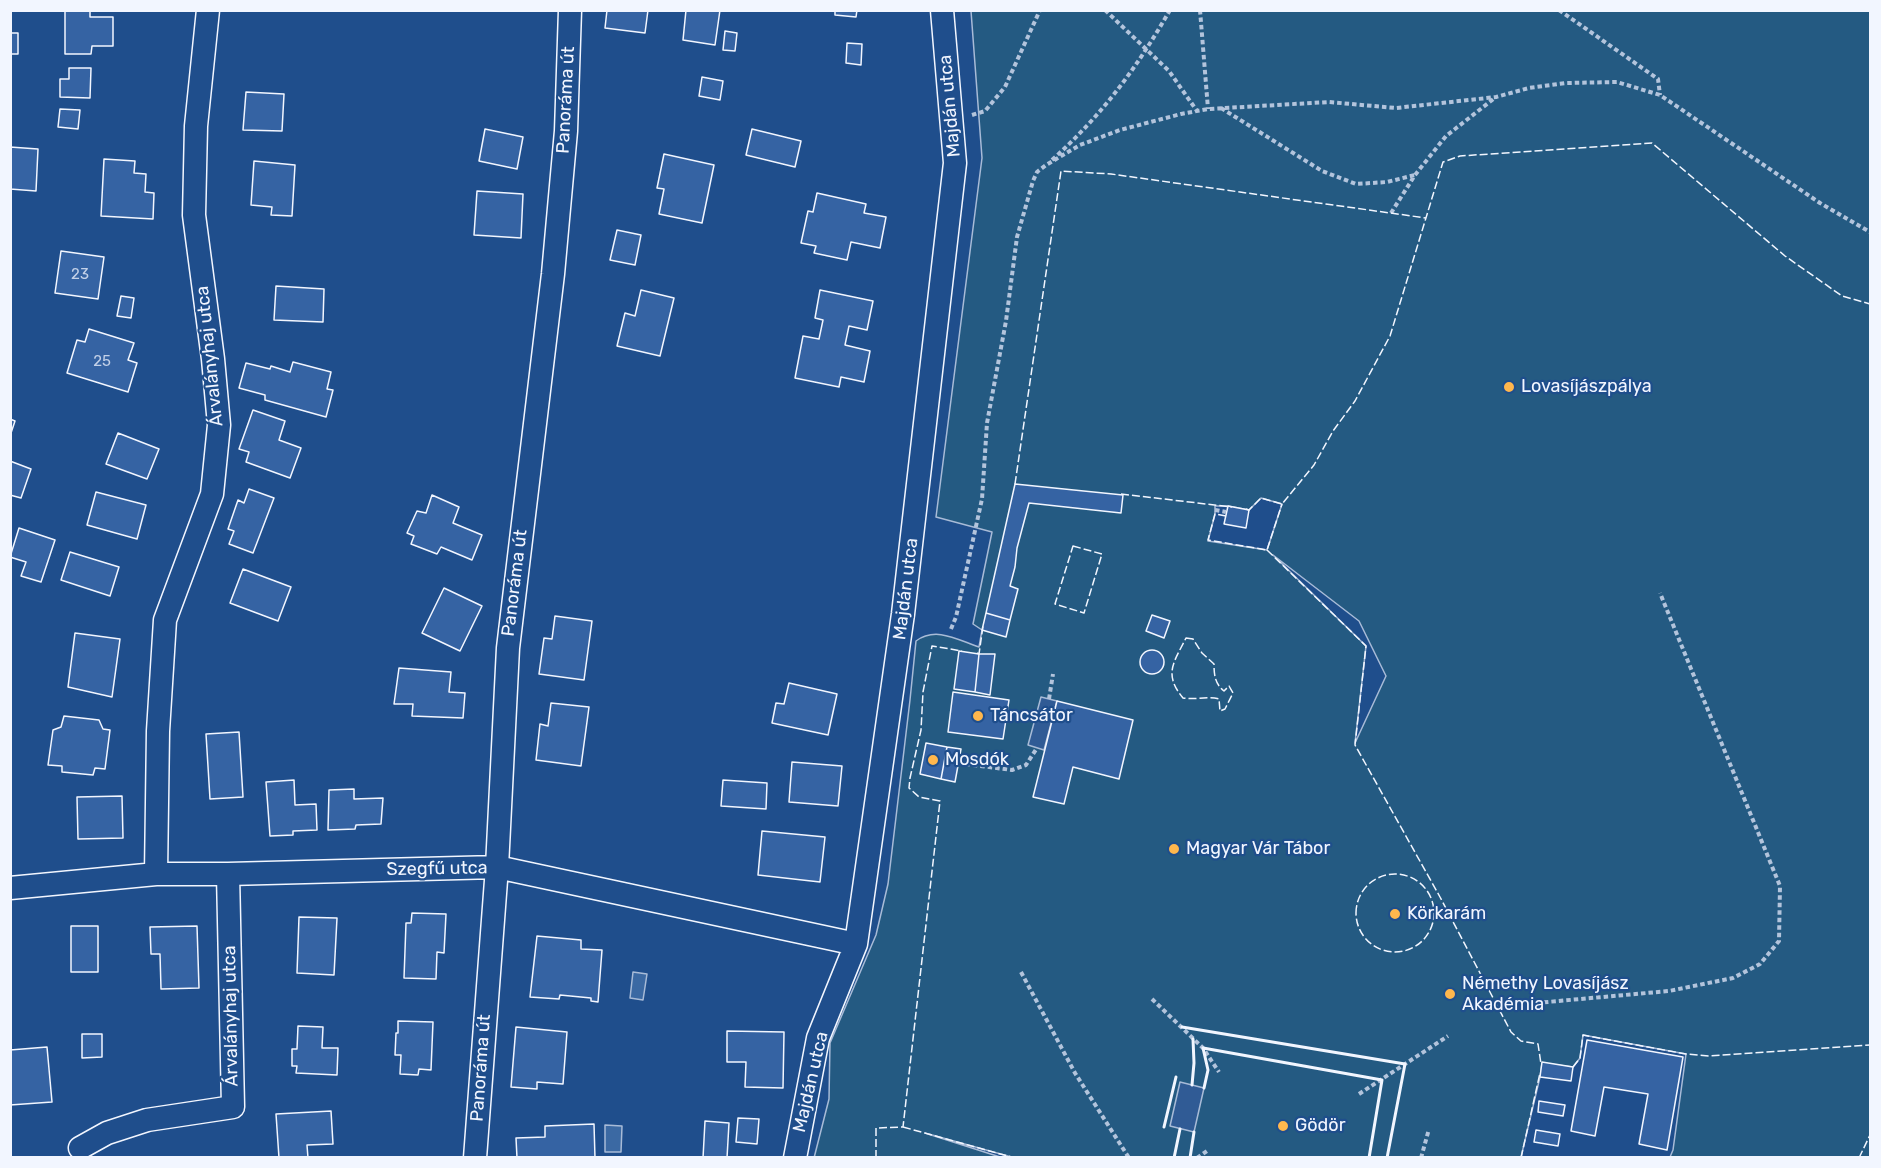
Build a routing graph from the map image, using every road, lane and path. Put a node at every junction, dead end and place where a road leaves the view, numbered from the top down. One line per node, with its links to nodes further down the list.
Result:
1 (208, 10): 29 (street, Árvalányhaj utca)
2 (570, 10): 28 (street, Panoráma út)
3 (942, 10): 15 (street, Majdán utca)
4 (1040, 10): 15 (path)
5 (1105, 10): 9 (path)
6 (1170, 10): 9 (path)
7 (1200, 10): 13 (path)
8 (1559, 10): 10 (path)
9 (1146, 50): 14 (path); 16 (path)
10 (1660, 95): 11 (path); 19 (path)
11 (1496, 97): 12 (path); 17 (path)
12 (1221, 108): 13 (path); 17 (path)
13 (1208, 109): 14 (path)
14 (1197, 111): 16 (path)
15 (952, 122): 32 (street, Majdán utca)
16 (1046, 165): 23 (path)
17 (1415, 175): 18 (path)
18 (1391, 213)
19 (1870, 232)
20 (1215, 510): 21 (path)
21 (1226, 512)
22 (1660, 593): 35 (path)
23 (951, 629)
24 (1053, 674): 25 (path)
25 (1049, 699)
26 (1036, 748): 27 (path)
27 (958, 763)
28 (496, 867): 30 (street, Szegfű utca); 32 (street, Szegfű utca); 42 (street, Panoráma út)
29 (156, 874): 30 (street, Szegfű utca); 31 (street, Szegfű utca)
30 (228, 874): 40 (street, Árvalányhaj utca)
31 (10, 888)
32 (856, 944): 43 (street, Majdán utca)
33 (1021, 972): 44 (path)
34 (1152, 999): 37 (path)
35 (1514, 1005)
36 (1448, 1036): 38 (path)
37 (1219, 1072)
38 (1359, 1094)
39 (1429, 1129): 46 (path)
40 (80, 1149)
41 (1207, 1151): 45 (path)
42 (475, 1158)
43 (795, 1158)
44 (1129, 1158)
45 (1197, 1158)
46 (1421, 1158)

